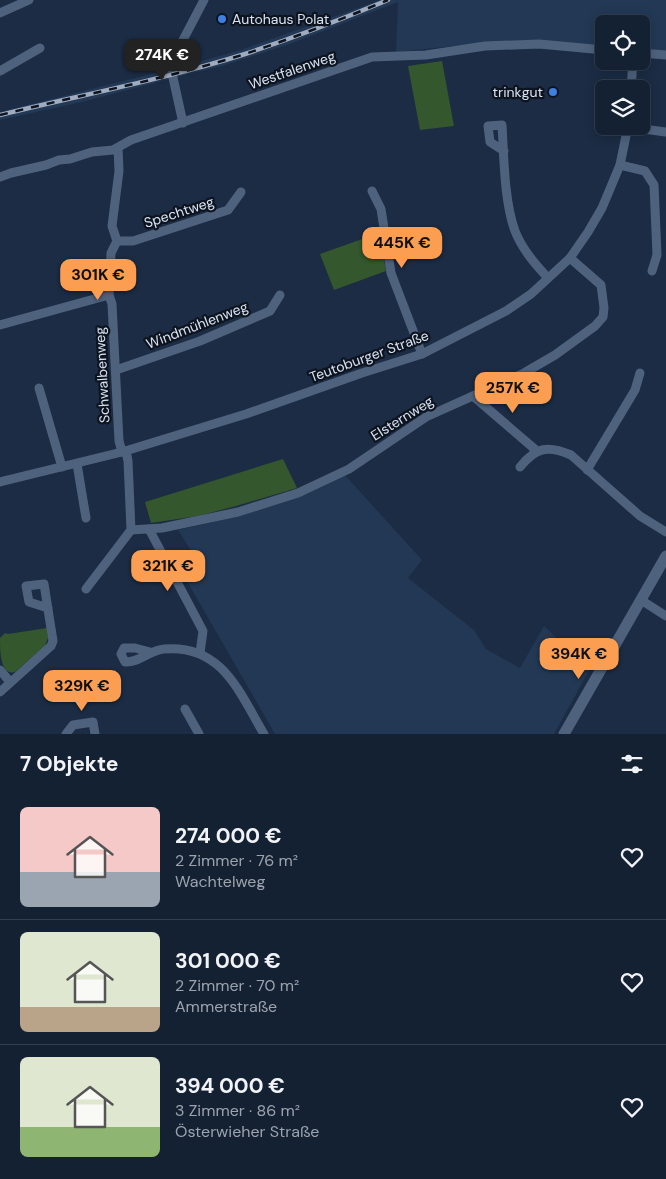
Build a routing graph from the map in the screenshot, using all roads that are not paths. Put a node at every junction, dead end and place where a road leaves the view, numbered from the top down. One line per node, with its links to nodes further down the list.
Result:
1 (29, 0): 3 (street)
2 (204, 0): 9 (street)
3 (0, 13)
4 (40, 48): 8 (street)
5 (595, 49): 9 (street, Westfalenweg)
6 (650, 54): 7 (street)
7 (666, 55)
8 (0, 71)
9 (183, 123): 13 (street, Westfalenweg)
10 (650, 129): 11 (street, Teutoburger Straße)
11 (666, 132)
12 (626, 135): 15 (street, Teutoburger Straße)
13 (118, 148): 16 (street, Westfalenweg); 19 (street, Schwalbenweg)
14 (504, 152): 22 (street)
15 (620, 164): 20 (street, Teutoburger Straße); 21 (street)
16 (0, 177)
17 (372, 191): 26 (street)
18 (241, 192): 19 (street, Spechtweg)
19 (117, 241): 23 (street, Schwalbenweg)
20 (570, 258): 22 (street, Teutoburger Straße); 30 (street, Elsternweg)
21 (652, 271)
22 (548, 278): 26 (street, Teutoburger Straße)
23 (109, 295): 25 (street); 27 (street, Schwalbenweg)
24 (280, 295): 27 (street, Windmühlenweg)
25 (0, 326)
26 (422, 354): 32 (street, Teutoburger Straße)
27 (116, 370): 32 (street, Schwalbenweg)
28 (640, 373): 36 (street)
29 (39, 388): 34 (street)
30 (473, 396): 31 (street); 39 (street, Elsternweg)
31 (537, 451): 35 (street); 36 (street)
32 (124, 452): 33 (street, Teutoburger Straße); 40 (street, Schwalbenweg)
33 (76, 464): 34 (street, Teutoburger Straße); 38 (street)
34 (62, 467): 37 (street, Teutoburger Straße)
35 (520, 467)
36 (588, 470): 41 (street)
37 (0, 482)
38 (86, 518)
39 (149, 529): 40 (street, Elsternweg); 48 (street)
40 (131, 530): 43 (street)
41 (666, 532)
42 (666, 556): 44 (street)
43 (86, 589)
44 (641, 600): 46 (street); 57 (street)
45 (48, 608): 50 (street)
46 (666, 616)
47 (150, 652): 48 (street)
48 (200, 652): 56 (street)
49 (0, 670): 50 (street)
50 (10, 682): 51 (street)
51 (0, 692)
52 (185, 709): 55 (street)
53 (66, 734): 54 (street)
54 (95, 734)
55 (199, 734)
56 (264, 734)
57 (564, 734)

